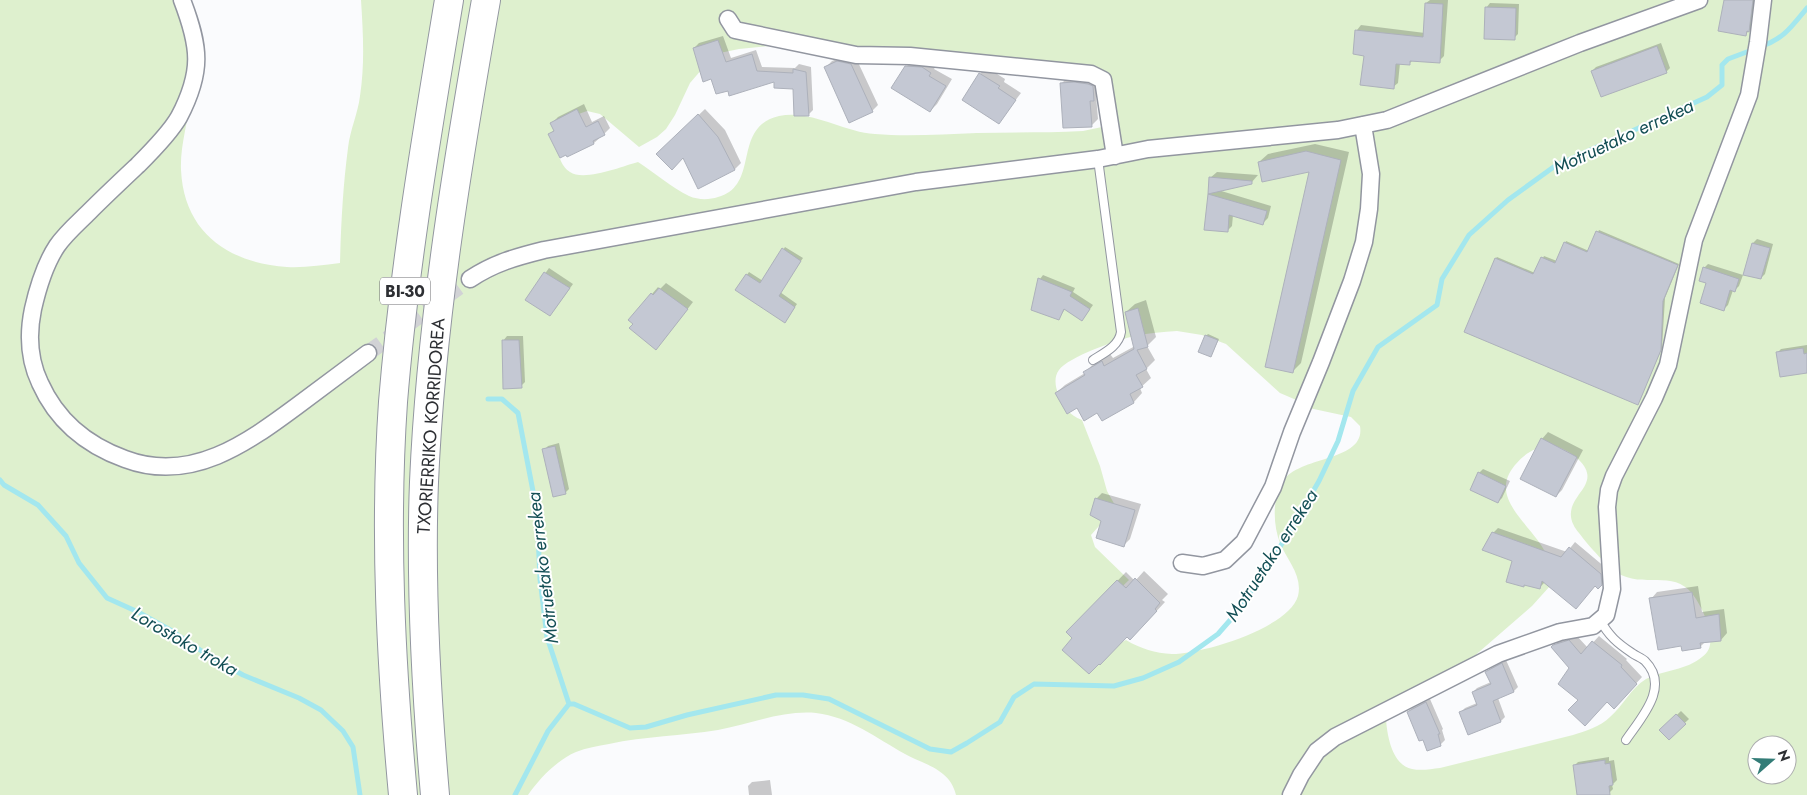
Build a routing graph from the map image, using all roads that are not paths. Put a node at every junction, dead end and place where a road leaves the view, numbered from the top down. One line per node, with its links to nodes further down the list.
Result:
1 (182, 0): 11 (street)
2 (449, 0): 16 (highway, TXORIERRIKO KORRIDOREA / BI-30)
3 (486, 0): 17 (highway, TXORIERRIKO KORRIDOREA / BI-30)
4 (1699, 0): 7 (street)
5 (1763, 0): 14 (street)
6 (728, 19): 8 (street)
7 (1363, 125): 8 (street); 13 (street)
8 (1114, 156): 9 (street)
9 (1098, 159): 10 (street); 12 (lane)
10 (470, 279)
11 (368, 353)
12 (1093, 360)
13 (1182, 563)
14 (1600, 620): 15 (lane); 18 (street)
15 (1626, 740)
16 (403, 795)
17 (435, 795)
18 (1291, 795)

